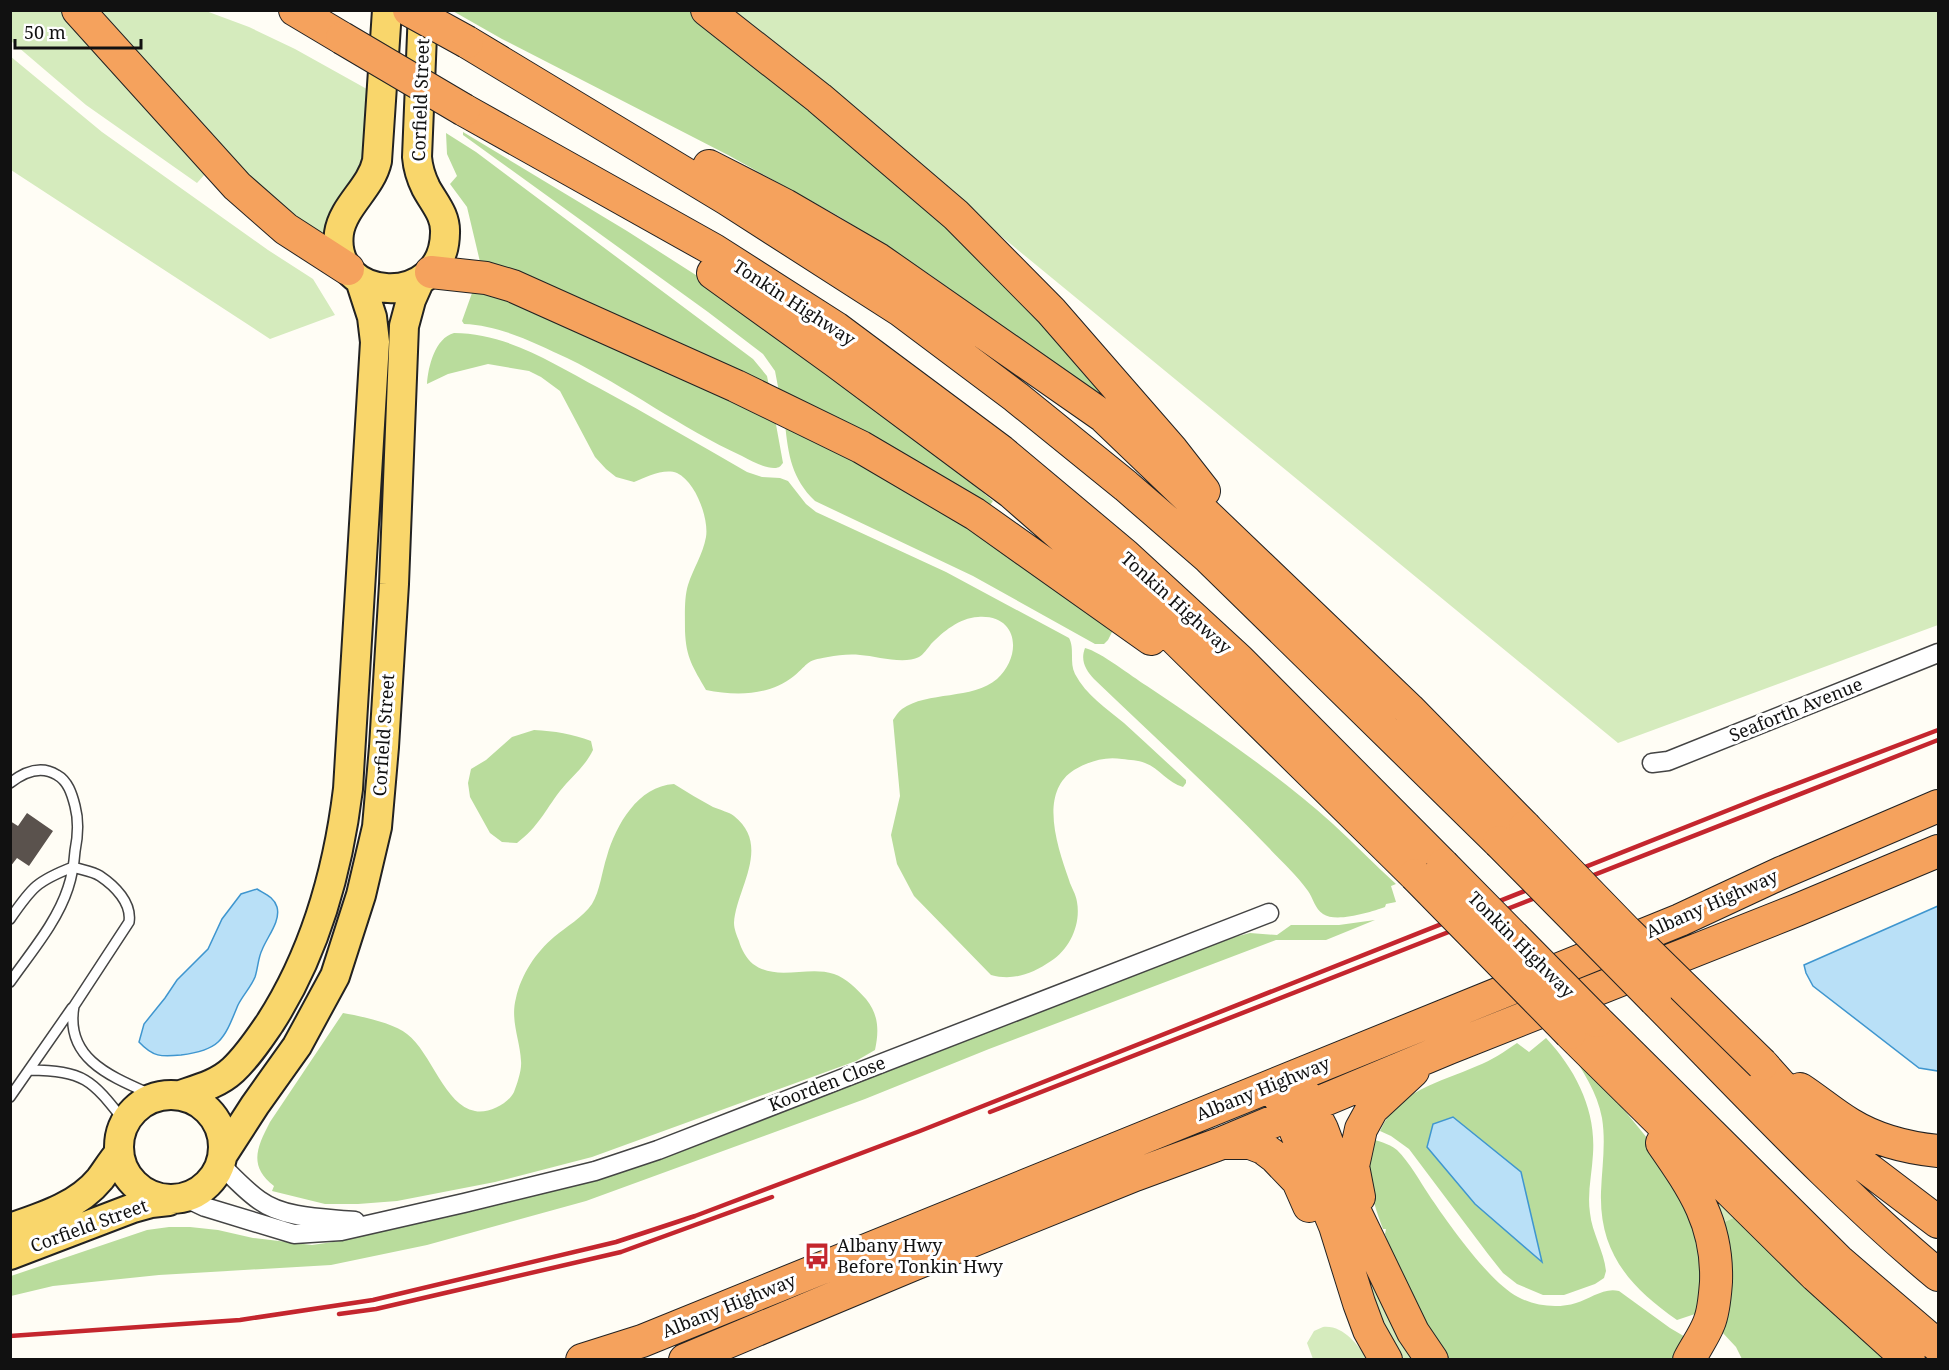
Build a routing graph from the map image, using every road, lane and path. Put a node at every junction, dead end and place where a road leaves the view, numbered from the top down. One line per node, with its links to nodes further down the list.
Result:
1 (78, 10): 9 (highway)
2 (295, 10): 8 (highway, Tonkin Highway, bridge)
3 (387, 10): 9 (main road, Corfield Street)
4 (409, 10): 7 (highway, bridge)
5 (423, 10): 10 (main road, Corfield Street)
6 (707, 10): 11 (highway)
7 (503, 65): 11 (highway); 17 (highway)
8 (558, 163): 13 (highway); 20 (highway, Tonkin Highway)
9 (354, 274): 10 (main road); 33 (main road, Corfield Street)
10 (425, 277): 13 (highway); 40 (main road, Corfield Street)
11 (1271, 577): 17 (highway)
12 (1938, 653): 14 (street, Seaforth Avenue)
13 (1300, 760): 20 (highway)
14 (1652, 763)
15 (10, 783): 19 (lane)
16 (1938, 806): 31 (highway, Albany Highway)
17 (1512, 835): 29 (highway, bridge); 47 (highway, bridge)
18 (1938, 851): 28 (highway, Albany Highway)
19 (73, 867): 21 (lane); 22 (lane); 26 (lane)
20 (1429, 870): 27 (highway, Tonkin Highway, bridge)
21 (49, 877): 22 (lane); 24 (lane)
22 (72, 877): 25 (lane)
23 (1269, 913): 43 (street, Koorden Close)
24 (10, 919)
25 (10, 982)
26 (74, 1006): 30 (lane); 33 (lane)
27 (1584, 1027): 32 (highway); 49 (highway, Tonkin Highway)
28 (1449, 1048): 35 (highway, Albany Highway); 45 (highway)
29 (1762, 1064): 38 (highway); 42 (highway)
30 (29, 1070): 34 (lane); 36 (lane)
31 (1284, 1080): 35 (highway); 50 (highway, Albany Highway)
32 (1624, 1087): 54 (highway); 55 (highway)
33 (168, 1096): 36 (main road); 40 (main road)
34 (10, 1097)
35 (1300, 1110): 37 (highway, Albany Highway); 45 (highway); 48 (highway)
36 (125, 1122): 39 (main road)
37 (1222, 1143): 48 (highway); 51 (highway, Albany Highway)
38 (1938, 1151)
39 (119, 1153): 41 (main road); 44 (main road, Corfield Street)
40 (222, 1159): 41 (main road); 43 (street, Koorden Close)
41 (178, 1199): 43 (street, Koorden Close); 46 (main road, Corfield Street)
42 (1938, 1221)
43 (375, 1222)
44 (10, 1228)
45 (1368, 1236): 53 (highway)
46 (10, 1255)
47 (1938, 1275)
48 (1359, 1303): 52 (highway)
49 (1938, 1346)
50 (582, 1359)
51 (685, 1359)
52 (1386, 1359)
53 (1432, 1359)
54 (1689, 1359)
55 (1909, 1359)

